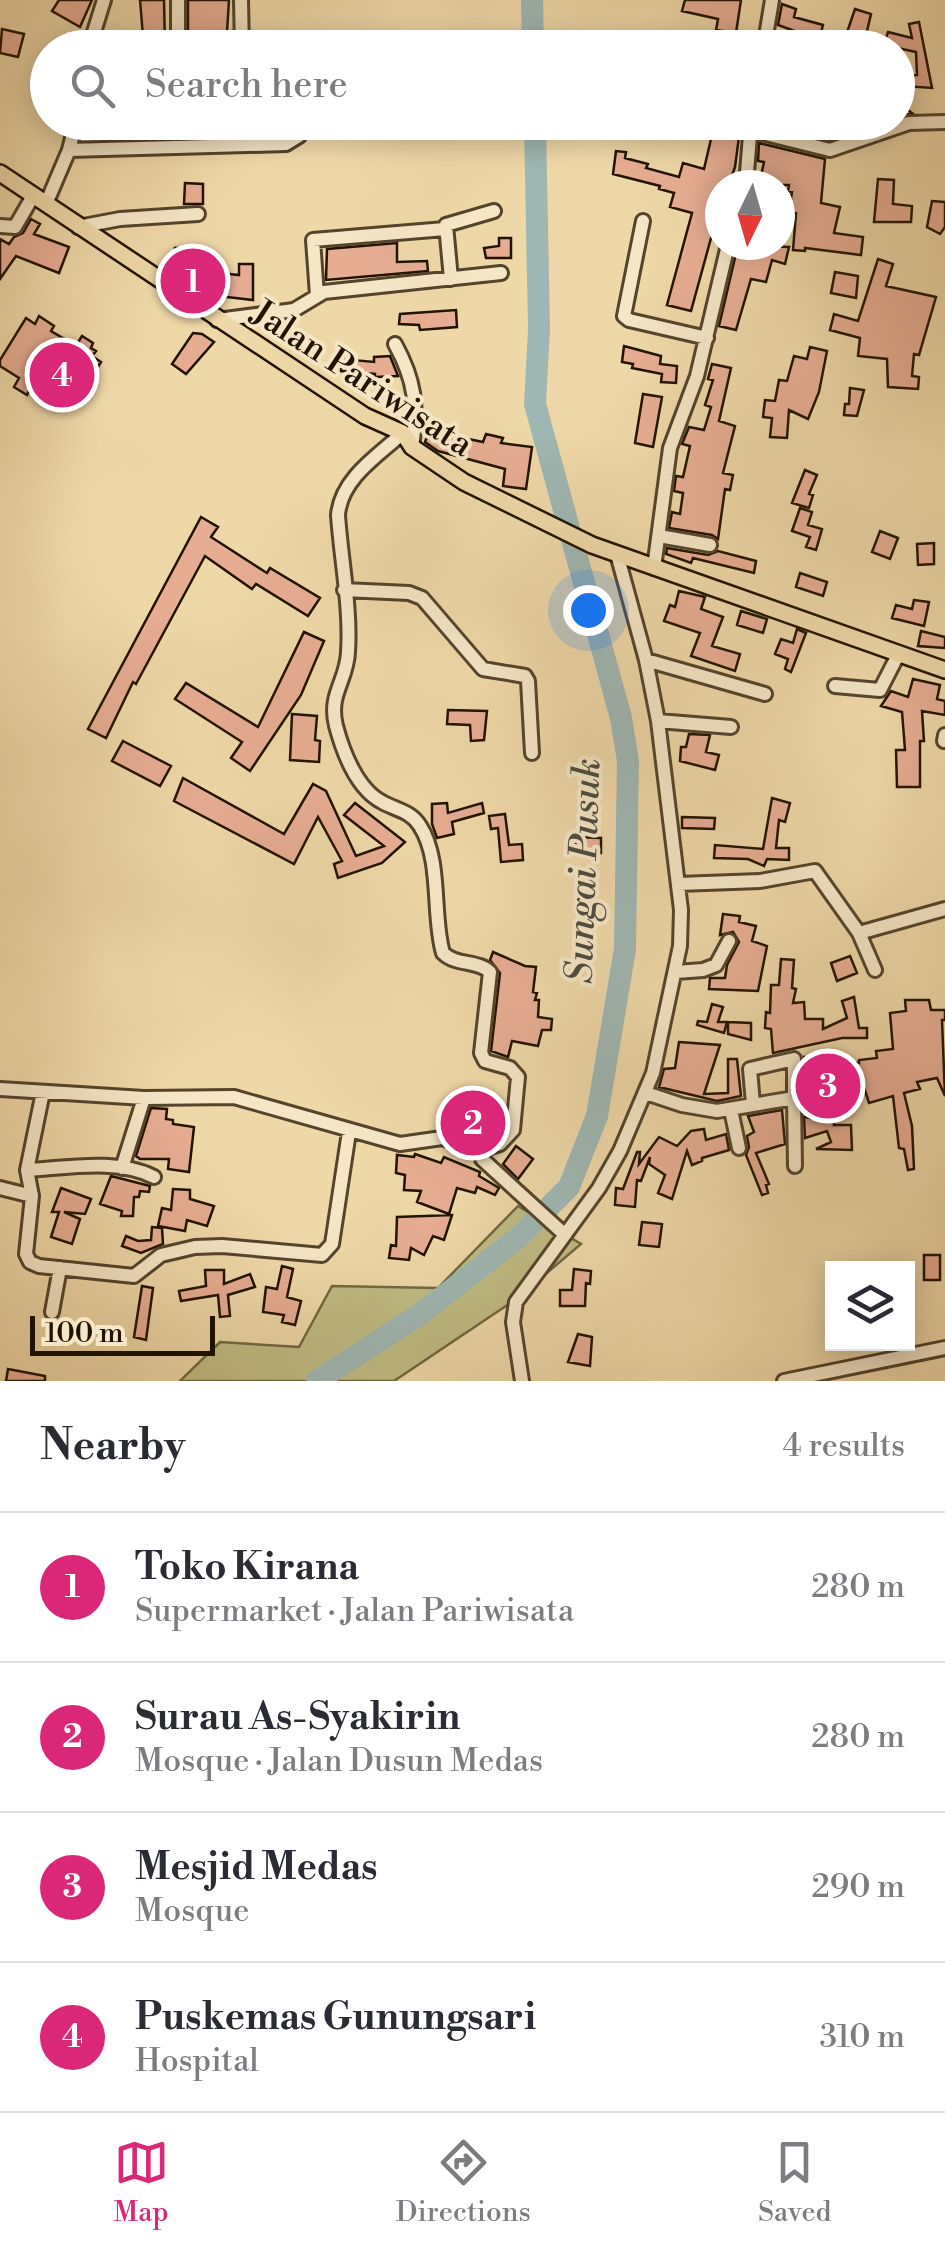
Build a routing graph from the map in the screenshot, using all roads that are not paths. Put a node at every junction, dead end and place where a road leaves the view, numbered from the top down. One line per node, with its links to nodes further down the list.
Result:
1 (104, 0): 5 (street)
2 (178, 0): 6 (street)
3 (241, 0): 7 (street)
4 (772, 0): 8 (street)
5 (95, 30)
6 (178, 30)
7 (242, 30)
8 (767, 30)
9 (945, 122): 10 (street)
10 (915, 123)
11 (72, 140): 16 (street)
12 (292, 140): 16 (street)
13 (750, 140): 17 (street)
14 (797, 140): 15 (street)
15 (860, 140)
16 (69, 150): 19 (street)
17 (747, 170)
18 (0, 173): 19 (main road, Jalan Pariwisata)
19 (40, 200): 23 (street); 24 (main road, Jalan Pariwisata)
20 (494, 212): 25 (street)
21 (198, 214): 24 (street)
22 (643, 222): 31 (street)
23 (0, 226)
24 (78, 227): 30 (main road, Jalan Pariwisata)
25 (445, 229): 28 (street); 29 (street)
26 (725, 260): 31 (street)
27 (501, 273): 28 (street)
28 (451, 279): 29 (street)
29 (317, 295): 30 (street)
30 (217, 320): 33 (main road, Jalan Pariwisata)
31 (708, 338): 34 (street)
32 (396, 344): 33 (street)
33 (407, 440): 36 (main road, Jalan Pariwisata); 38 (street)
34 (659, 536): 35 (street); 37 (street)
35 (710, 546)
36 (604, 549): 37 (main road, Jalan Pariwisata); 40 (street)
37 (654, 568): 39 (main road, Jalan Pariwisata)
38 (344, 590): 46 (street); 62 (street)
39 (898, 656): 41 (main road, Jalan Pariwisata); 42 (street)
40 (646, 660): 43 (street); 44 (street)
41 (945, 670)
42 (835, 686)
43 (764, 694)
44 (658, 721): 45 (street); 47 (street)
45 (732, 726)
46 (532, 753)
47 (678, 884): 49 (street); 52 (street)
48 (945, 909): 49 (street)
49 (859, 933): 51 (street)
50 (728, 942): 52 (street)
51 (876, 970)
52 (676, 972): 55 (street)
53 (0, 1089): 54 (street)
54 (42, 1092): 56 (street); 65 (street)
55 (646, 1092): 59 (street); 69 (street)
56 (144, 1098): 60 (street); 64 (street)
57 (794, 1098): 58 (street); 58 (street); 63 (street)
58 (753, 1104): 59 (street)
59 (731, 1110): 61 (street)
60 (349, 1132): 62 (street); 70 (street)
61 (740, 1148)
62 (483, 1149): 69 (street)
63 (795, 1166)
64 (122, 1168): 65 (street); 66 (street)
65 (27, 1170): 68 (street)
66 (154, 1178)
67 (0, 1188): 68 (street)
68 (32, 1196): 70 (street)
69 (561, 1231): 73 (street)
70 (60, 1268): 71 (street)
71 (52, 1312)
72 (945, 1348): 74 (street)
73 (522, 1381)
74 (784, 1381)

